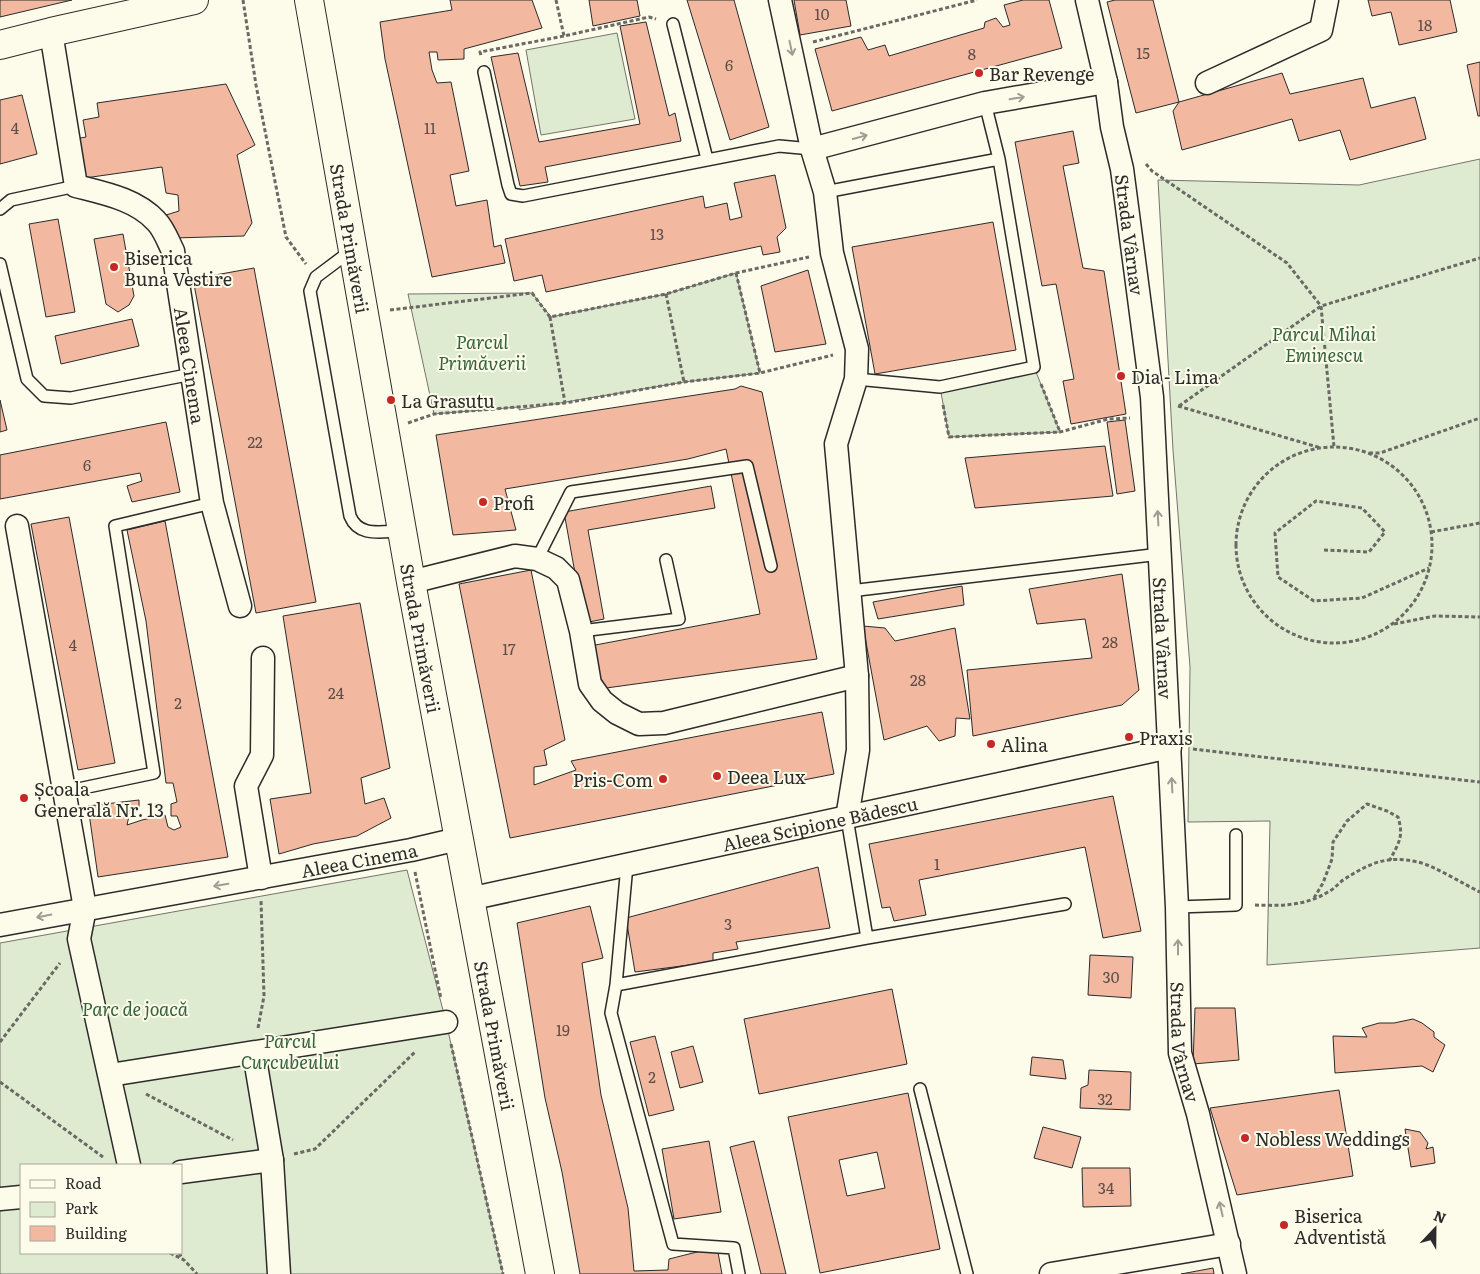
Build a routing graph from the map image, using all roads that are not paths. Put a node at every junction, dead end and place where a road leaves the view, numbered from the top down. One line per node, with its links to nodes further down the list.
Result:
1 (194, 0): 7 (main road)
2 (309, 0): 19 (main road, Strada Primăverii)
3 (780, 0): 13 (street, one-way to 13)
4 (1087, 0): 10 (street, Strada Vârnav)
5 (1327, 0): 11 (street)
6 (673, 24): 15 (lane)
7 (51, 32): 8 (main road); 16 (street)
8 (0, 45)
9 (484, 72): 15 (lane)
10 (1106, 82): 12 (street, one-way to 10); 26 (street, Strada Vârnav, one-way to 10)
11 (1208, 83)
12 (985, 103): 13 (street, one-way to 12); 14 (lane)
13 (812, 150): 15 (lane); 17 (street)
14 (999, 159): 17 (lane); 22 (lane)
15 (706, 160)
16 (76, 186): 18 (lane); 21 (street, Aleea Cinema)
17 (825, 192): 22 (street)
18 (0, 210)
19 (353, 249): 25 (main road, Strada Primăverii); 25 (lane)
20 (0, 264): 21 (lane)
21 (192, 374): 23 (street, Aleea Cinema)
22 (856, 379): 31 (street)
23 (212, 502): 32 (street, Aleea Cinema); 37 (lane)
24 (17, 526): 37 (street)
25 (402, 531): 30 (main road, Strada Primăverii)
26 (1160, 554): 31 (lane); 36 (street, Strada Vârnav)
27 (537, 559): 29 (lane); 30 (street); 33 (street)
28 (666, 560): 33 (lane)
29 (771, 566)
30 (411, 582): 40 (main road, Strada Primăverii)
31 (850, 590): 35 (street)
32 (240, 606)
33 (581, 631): 35 (street)
34 (263, 658): 42 (street)
35 (857, 676): 38 (street)
36 (1170, 747): 38 (street, Aleea Scipione Bădescu); 45 (street, Strada Vârnav, one-way to 36)
37 (64, 792): 46 (street)
38 (847, 818): 41 (street, Aleea Scipione Bădescu); 48 (lane)
39 (1236, 834): 45 (lane)
40 (458, 839): 42 (street, Aleea Cinema); 43 (main road, Strada Primăverii)
41 (627, 864): 43 (street, Aleea Scipione Bădescu); 49 (lane)
42 (261, 878): 46 (street, Aleea Cinema, one-way to 46)
43 (469, 899): 61 (main road, Strada Primăverii)
44 (1065, 904): 48 (lane)
45 (1177, 906): 59 (street, Strada Vârnav, one-way to 45)
46 (85, 908): 47 (street, Aleea Cinema, one-way to 47); 52 (street)
47 (0, 925)
48 (867, 938): 49 (lane)
49 (616, 985): 62 (lane)
50 (446, 1022): 51 (street)
51 (254, 1053): 52 (street); 54 (street)
52 (110, 1075): 55 (street)
53 (920, 1089): 63 (lane)
54 (272, 1160): 56 (street); 60 (street)
55 (129, 1164)
56 (182, 1172)
57 (20, 1197): 58 (street)
58 (0, 1199)
59 (1229, 1244): 64 (street); 65 (street, Strada Vârnav)
60 (279, 1274)
61 (540, 1274)
62 (738, 1274)
63 (967, 1274)
64 (1051, 1274)
65 (1234, 1274)

